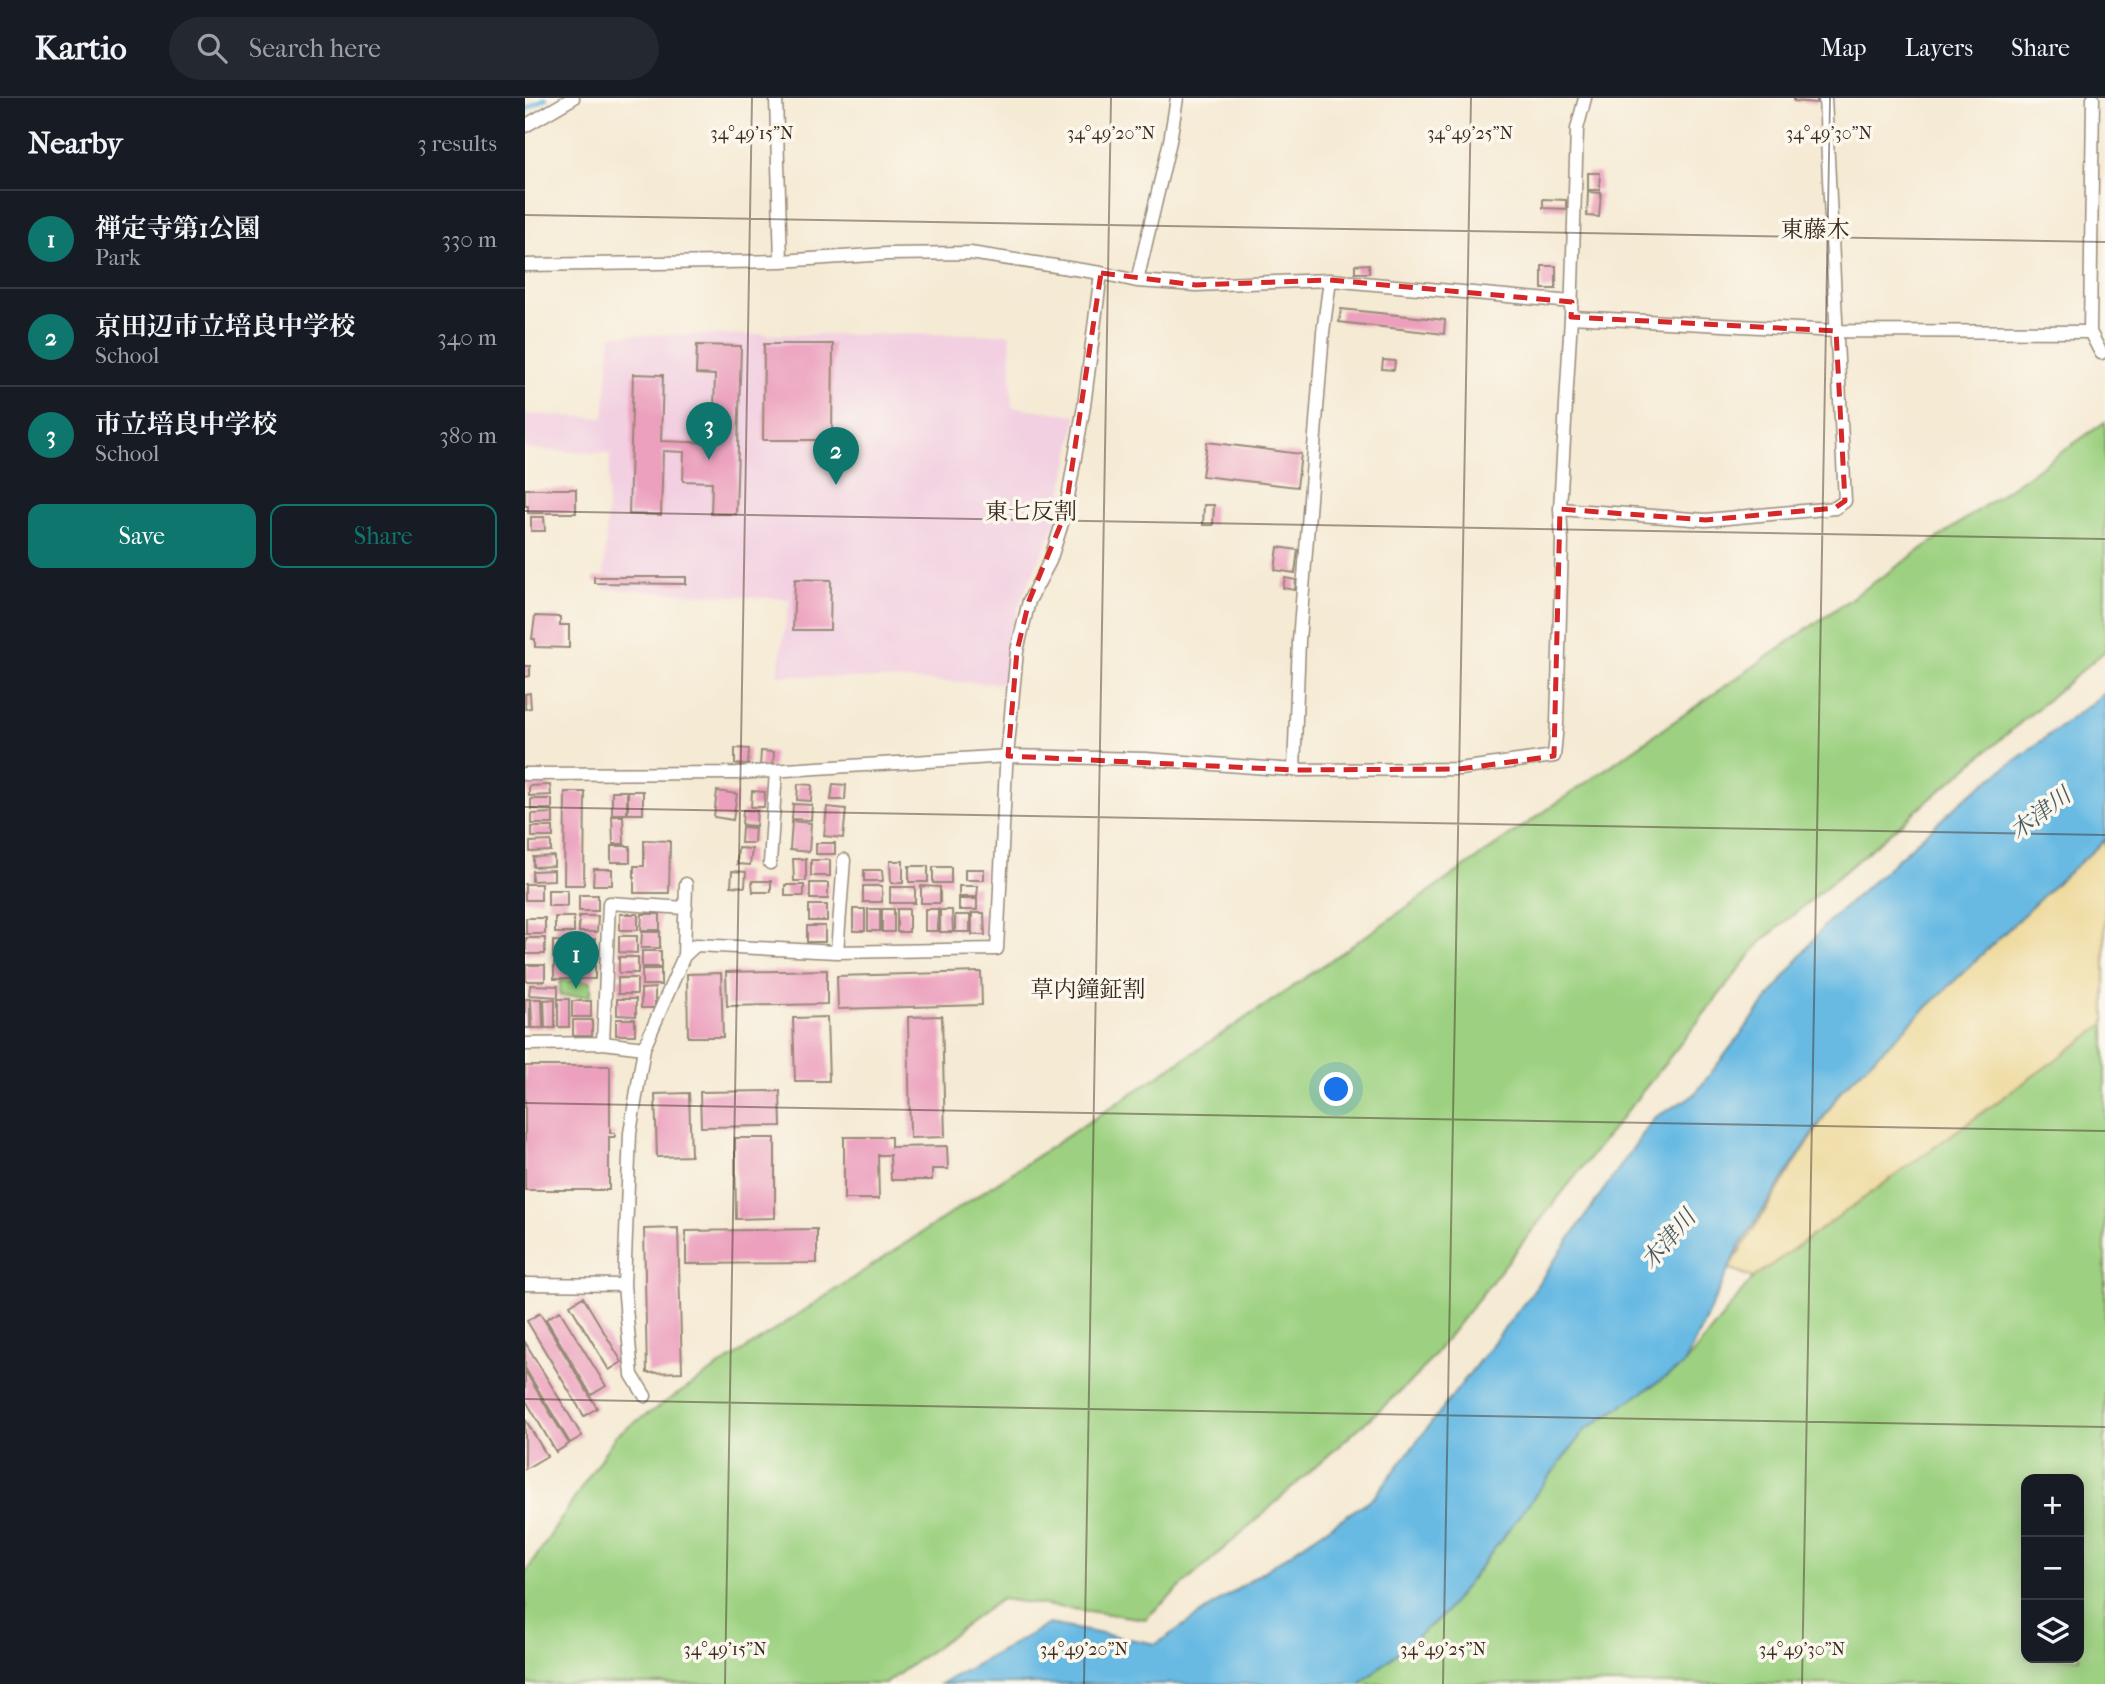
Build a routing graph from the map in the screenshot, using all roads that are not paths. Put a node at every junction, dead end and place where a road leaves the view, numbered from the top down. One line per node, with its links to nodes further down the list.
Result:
1 (573, 98): 7 (street)
2 (776, 98): 8 (street)
3 (1177, 98): 12 (street)
4 (1585, 98): 13 (street)
5 (1825, 98): 15 (street)
6 (2093, 98): 16 (street)
7 (525, 126)
8 (781, 261): 9 (street); 10 (street)
9 (525, 265)
10 (1101, 273): 12 (street); 19 (street)
11 (1330, 279): 12 (street); 13 (street); 20 (street)
12 (1137, 281)
13 (1572, 302): 14 (street)
14 (1571, 317): 15 (street); 18 (street)
15 (1836, 331): 16 (street); 18 (street)
16 (2090, 332): 17 (street)
17 (2101, 353)
18 (1560, 509): 20 (street)
19 (1008, 756): 20 (street); 21 (street); 27 (street)
20 (1294, 769)
21 (776, 771): 22 (street); 24 (street)
22 (525, 774)
23 (844, 860): 27 (street)
24 (770, 863)
25 (686, 884): 26 (street)
26 (686, 908): 28 (street); 29 (street)
27 (837, 952): 28 (street)
28 (684, 956): 31 (street)
29 (603, 1043): 30 (street); 31 (street)
30 (525, 1044)
31 (644, 1048): 33 (street)
32 (525, 1284): 33 (street)
33 (624, 1285): 34 (street)
34 (645, 1396)

